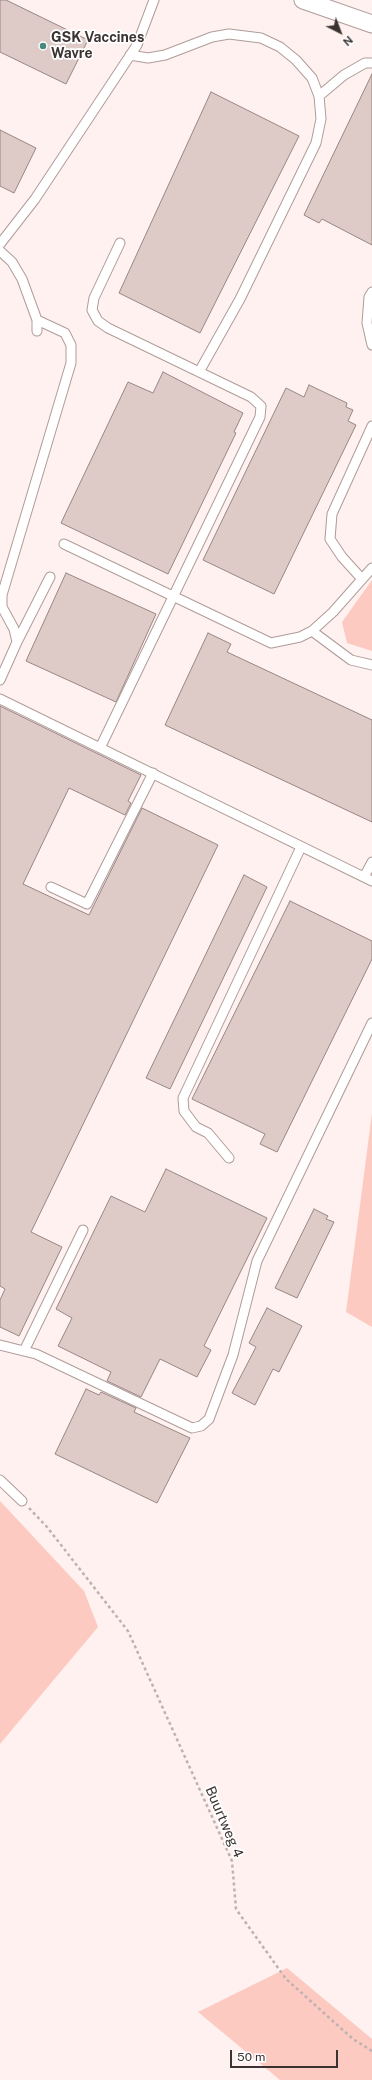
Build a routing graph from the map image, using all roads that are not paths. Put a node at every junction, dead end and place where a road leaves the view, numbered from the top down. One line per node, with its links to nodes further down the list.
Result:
1 (154, 0): 4 (lane)
2 (303, 0): 3 (street)
3 (372, 24)
4 (130, 56): 6 (lane); 7 (lane)
5 (372, 63): 6 (lane)
6 (319, 96): 15 (lane)
7 (3, 235): 9 (lane)
8 (120, 243): 15 (lane)
9 (0, 244)
10 (0, 251): 12 (lane)
11 (372, 292): 14 (lane)
12 (37, 320): 13 (lane); 23 (lane)
13 (37, 331)
14 (372, 345)
15 (199, 372): 21 (lane)
16 (372, 426): 20 (lane)
17 (64, 544): 21 (lane)
18 (372, 568): 20 (lane)
19 (50, 577): 23 (lane)
20 (362, 579): 22 (lane)
21 (173, 598): 22 (lane); 27 (lane)
22 (312, 631): 24 (lane)
23 (17, 642): 25 (lane)
24 (372, 665)
25 (0, 680)
26 (0, 699): 27 (lane)
27 (100, 748): 28 (lane)
28 (153, 773): 29 (lane); 32 (lane)
29 (302, 847): 31 (lane); 34 (lane)
30 (372, 862): 31 (lane)
31 (368, 879)
32 (51, 887)
33 (372, 1023): 37 (lane)
34 (229, 1158)
35 (83, 1230): 37 (lane)
36 (1, 1348): 37 (lane)
37 (24, 1352)
38 (0, 1480): 39 (lane)
39 (22, 1501)

